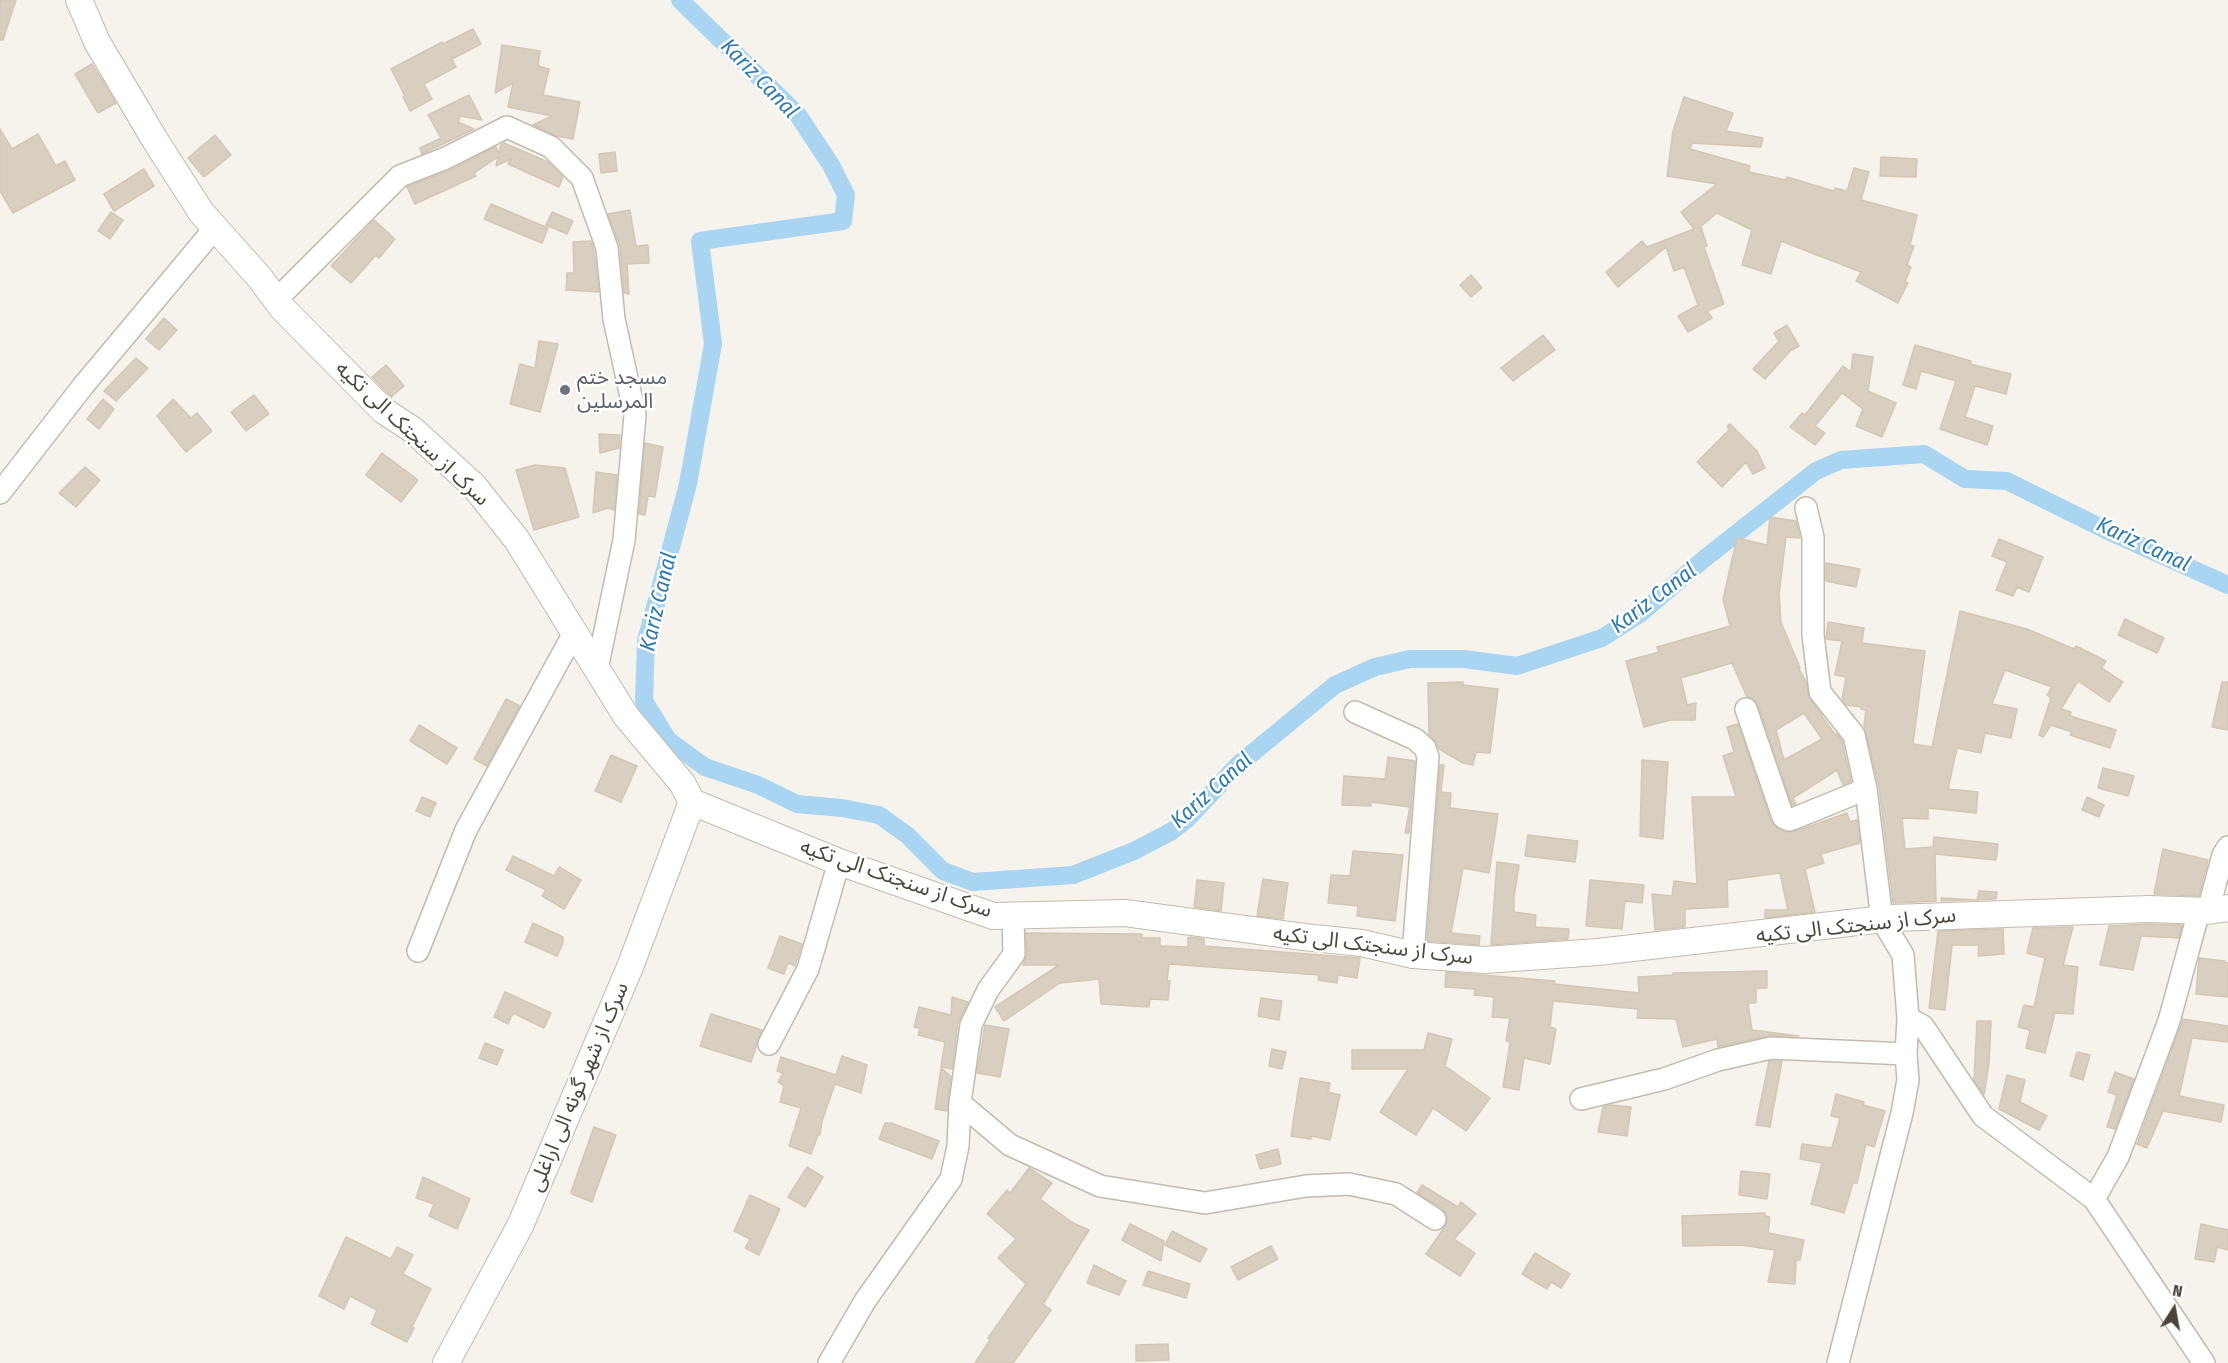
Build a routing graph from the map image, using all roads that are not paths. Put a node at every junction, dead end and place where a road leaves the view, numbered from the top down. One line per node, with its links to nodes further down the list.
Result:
1 (79, 0): 2 (street, سرک از سنجتک الی تکیه)
2 (215, 228): 3 (street, سرک از سنجتک الی تکیه); 4 (street)
3 (276, 300): 6 (street, سرک از سنجتک الی تکیه); 7 (street)
4 (0, 493)
5 (1806, 508): 10 (street)
6 (574, 633): 7 (street, سرک از سنجتک الی تکیه); 17 (street)
7 (597, 669): 11 (street, سرک از سنجتک الی تکیه)
8 (1746, 709): 10 (street)
9 (1355, 712): 18 (street)
10 (1866, 789): 16 (street)
11 (692, 802): 13 (street, سرک از سنجتک الی تکیه); 26 (street, سرک از شهر گونه الی اراغلی)
12 (2228, 847): 14 (street)
13 (840, 862): 15 (street, سرک از سنجتک الی تکیه); 20 (street)
14 (2212, 910): 16 (street, سرک از سنجتک الی تکیه); 24 (street)
15 (1013, 915): 18 (street, سرک از سنجتک الی تکیه); 23 (street)
16 (1882, 920): 18 (street, سرک از سنجتک الی تکیه); 19 (street)
17 (418, 951)
18 (1413, 955)
19 (1908, 1018): 21 (street); 24 (street)
20 (769, 1044)
21 (1906, 1054): 22 (street); 28 (street)
22 (1581, 1100)
23 (960, 1103): 25 (street); 27 (street)
24 (2094, 1199): 29 (street)
25 (1435, 1219)
26 (446, 1363)
27 (829, 1363)
28 (1838, 1363)
29 (2204, 1363)

